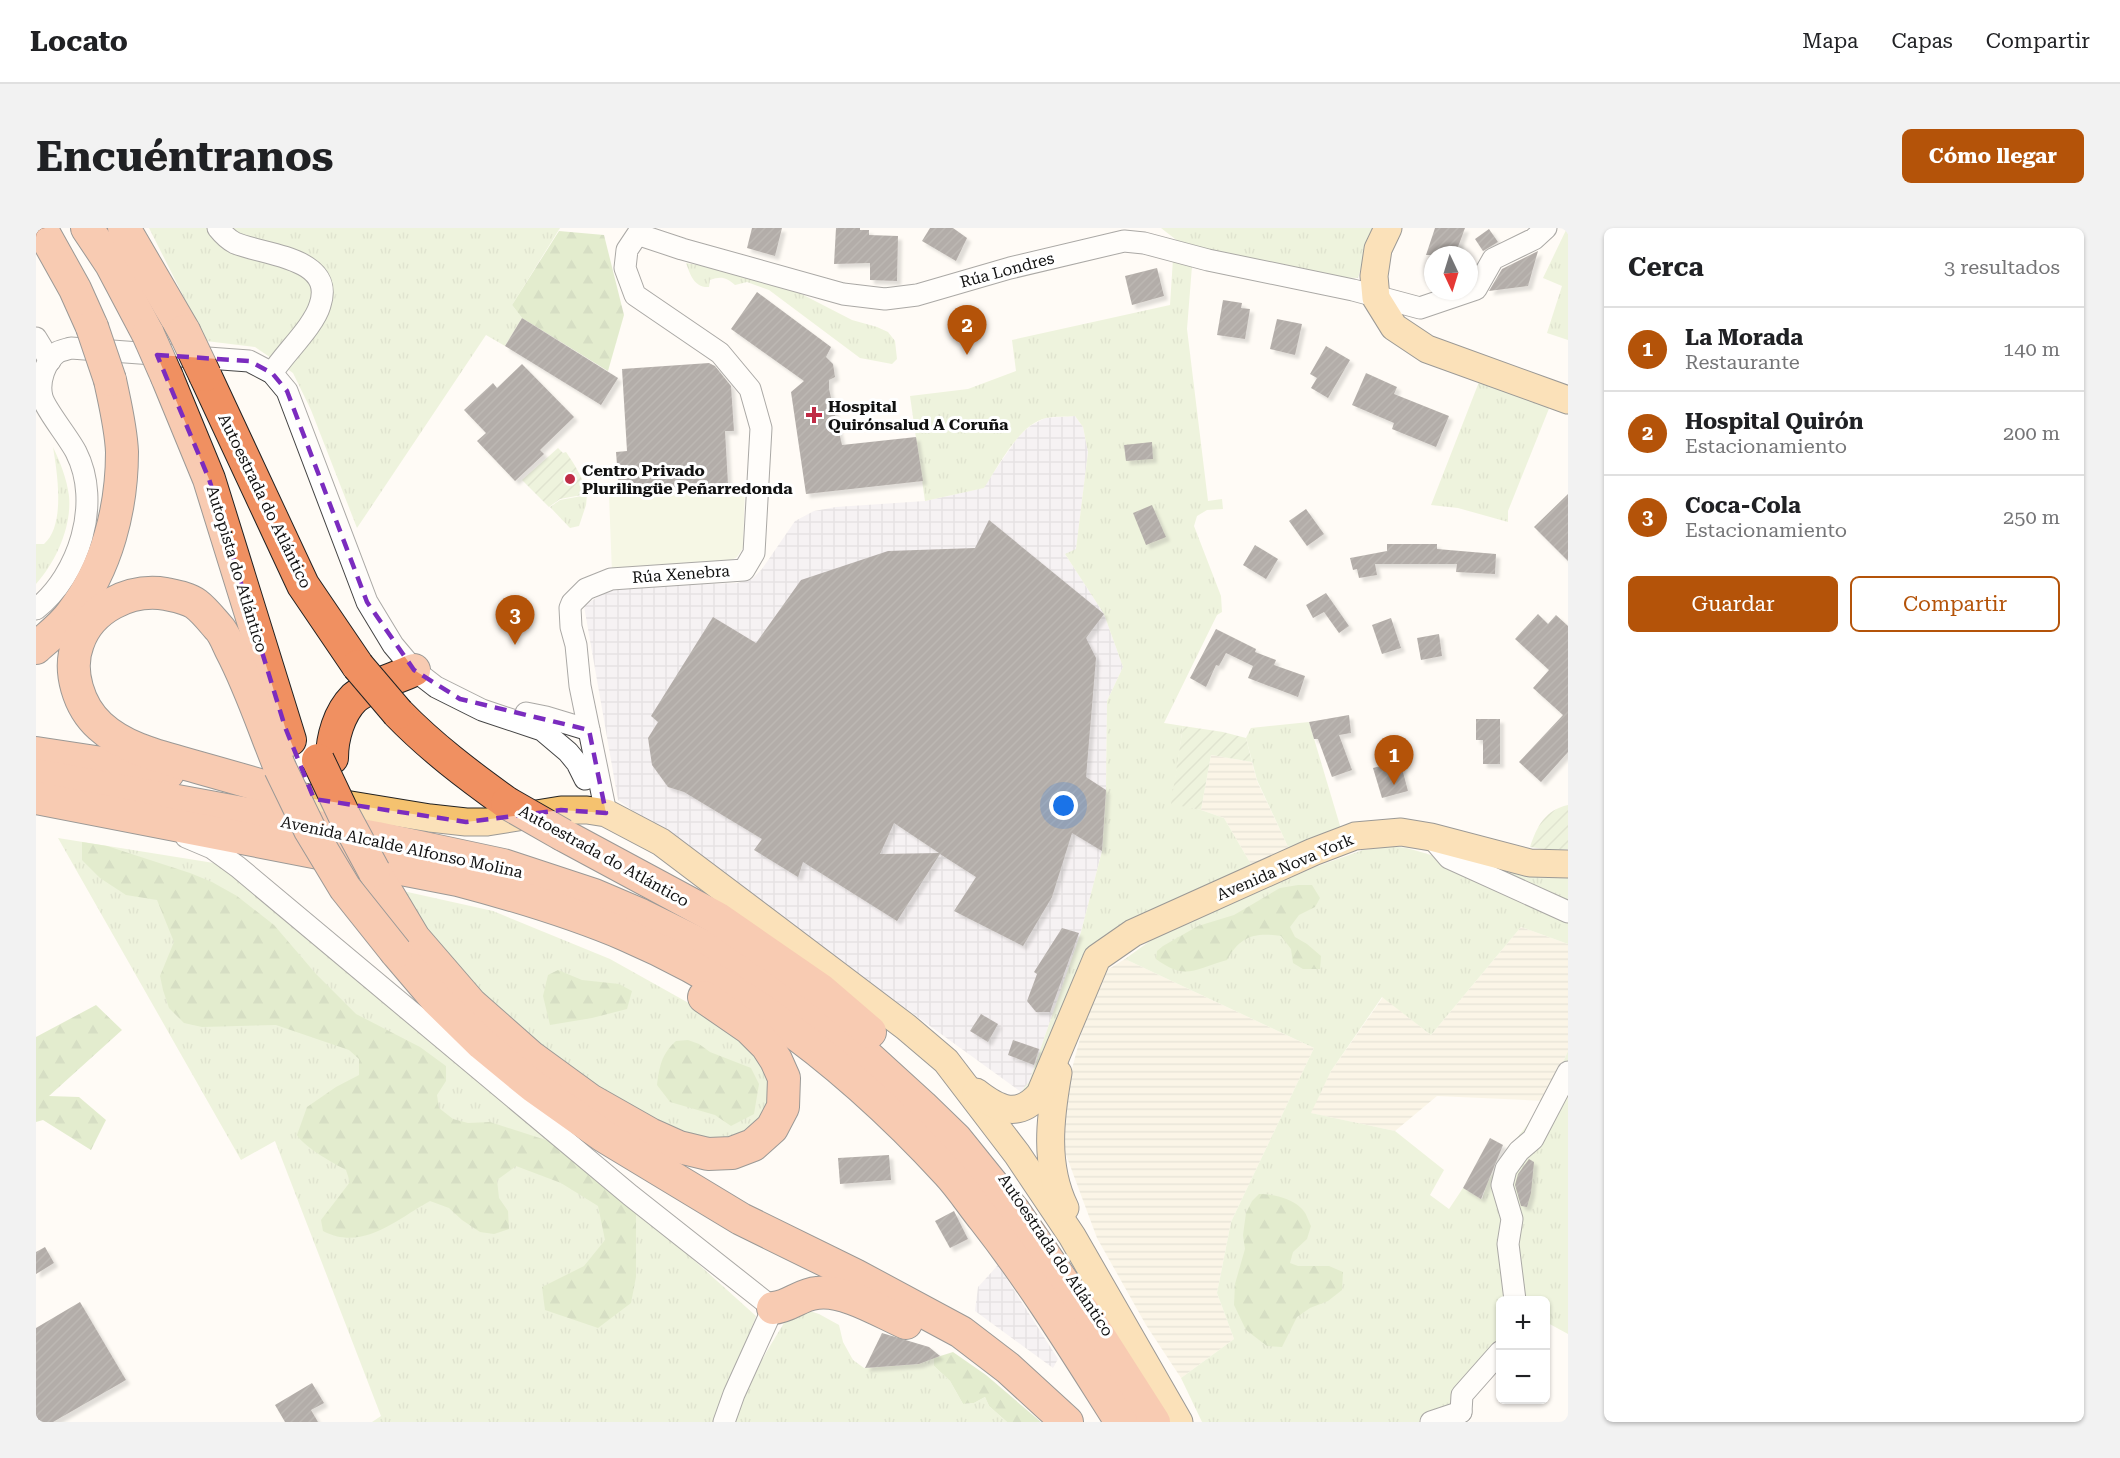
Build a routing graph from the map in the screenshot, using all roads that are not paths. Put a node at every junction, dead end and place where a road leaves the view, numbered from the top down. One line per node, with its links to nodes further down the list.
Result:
1 (41, 228): 19 (highway, bridge)
2 (87, 228): 12 (highway, Autoestrada do Atlántico)
3 (112, 228): 12 (highway)
4 (124, 228): 12 (highway, Autoestrada do Atlántico)
5 (218, 228): 15 (street)
6 (1146, 228): 10 (street)
7 (1388, 228): 11 (main road)
8 (1546, 228): 11 (street, Rúa Londres)
9 (638, 231): 10 (street, Rúa Londres); 21 (street, Rúa Xenebra)
10 (1162, 248): 11 (street, Rúa Londres)
11 (1376, 298): 17 (main road)
12 (167, 332): 16 (highway, Autoestrada do Atlántico, bridge)
13 (36, 338): 14 (street)
14 (50, 361): 15 (street); 18 (street)
15 (272, 373): 20 (street)
16 (187, 376): 25 (highway, Autopista do Atlántico); 32 (highway, Autoestrada do Atlántico, bridge)
17 (1568, 400)
18 (36, 609)
19 (36, 648)
20 (414, 670): 22 (street); 25 (highway)
21 (580, 686): 22 (street); 23 (street, Rúa Xenebra)
22 (544, 723): 23 (street); 27 (street)
23 (588, 730): 27 (street, Rúa Xenebra); 30 (street, Rúa Xenebra)
24 (36, 753): 28 (highway)
25 (308, 762): 28 (highway); 37 (highway, bridge); 37 (highway, bridge)
26 (36, 775): 49 (highway, Avenida Alcalde Alfonso Molina)
27 (585, 779): 32 (street)
28 (296, 796): 32 (main road, Avenida Alcalde Alfonso Molina)
29 (36, 798): 31 (highway, Avenida Alcalde Alfonso Molina)
30 (606, 813): 32 (main road, Avenida Alcalde Alfonso Molina); 40 (main road, Avenida Alcalde Alfonso Molina)
31 (150, 821): 35 (highway, Avenida Alcalde Alfonso Molina); 43 (street)
32 (562, 823): 50 (highway, Autoestrada do Atlántico)
33 (1431, 837): 34 (main road, Avenida Nova York); 36 (street); 38 (main road, Avenida Nova York)
34 (1568, 864)
35 (516, 895): 37 (highway); 48 (highway, Avenida Alcalde Alfonso Molina)
36 (1568, 912)
37 (405, 945): 45 (highway)
38 (1065, 1036): 40 (main road); 41 (main road)
39 (1568, 1072): 42 (street)
40 (963, 1082): 41 (main road, Avenida Alcalde Alfonso Molina)
41 (1105, 1293): 51 (main road, Avenida Alcalde Alfonso Molina)
42 (1514, 1296)
43 (773, 1308): 45 (highway); 47 (street)
44 (1496, 1357): 46 (street)
45 (1062, 1417)
46 (1464, 1417): 52 (street)
47 (724, 1422)
48 (1121, 1422)
49 (1154, 1422)
50 (1166, 1422)
51 (1179, 1422)
52 (1431, 1422)

